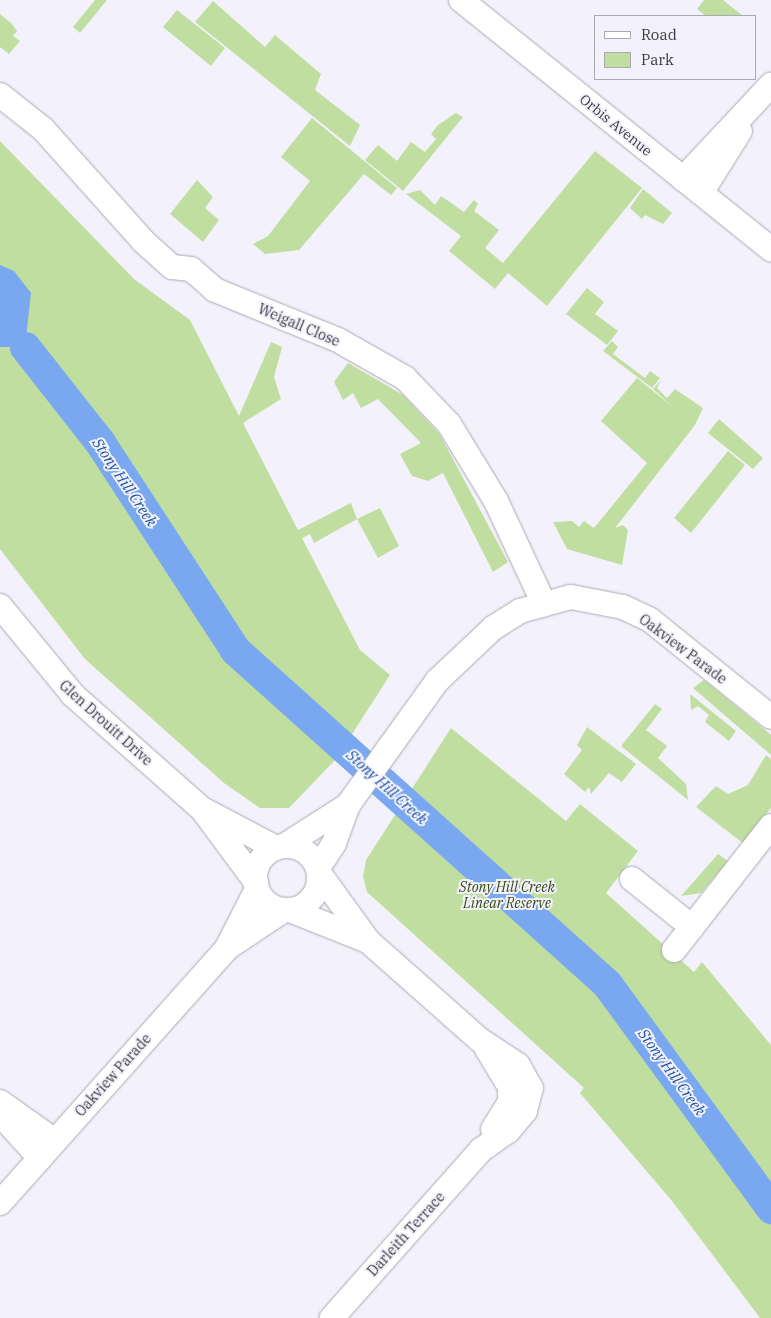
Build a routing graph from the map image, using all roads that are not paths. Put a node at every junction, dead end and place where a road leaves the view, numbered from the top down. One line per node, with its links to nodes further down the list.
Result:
1 (461, 0): 4 (street, Orbis Avenue)
2 (764, 93): 4 (street); 5 (street)
3 (0, 95): 7 (street, Weigall Close)
4 (683, 178): 5 (street, Orbis Avenue)
5 (701, 193): 6 (street, Orbis Avenue)
6 (771, 249)
7 (544, 604): 9 (street, Oakview Parade); 10 (street, Oakview Parade)
8 (0, 606): 11 (street, Glen Drouitt Drive)
9 (771, 717)
10 (348, 805): 13 (street, Oakview Parade); 14 (street, Oakview Parade)
11 (202, 809): 13 (street, Glen Drouitt Drive); 16 (street, Glen Drouitt Drive)
12 (771, 826): 18 (street)
13 (280, 847): 14 (street); 16 (street)
14 (318, 871): 17 (street); 19 (street, Darleith Terrace)
15 (632, 879): 18 (street)
16 (256, 886): 17 (street); 20 (street, Oakview Parade)
17 (287, 910): 19 (street, Darleith Terrace); 20 (street, Oakview Parade)
18 (692, 928): 21 (street)
19 (368, 941): 26 (street, Darleith Terrace)
20 (226, 948): 24 (street, Oakview Parade)
21 (674, 950)
22 (0, 1102): 24 (street)
23 (0, 1114): 24 (street)
24 (47, 1149): 25 (street, Oakview Parade)
25 (0, 1203)
26 (332, 1318)

